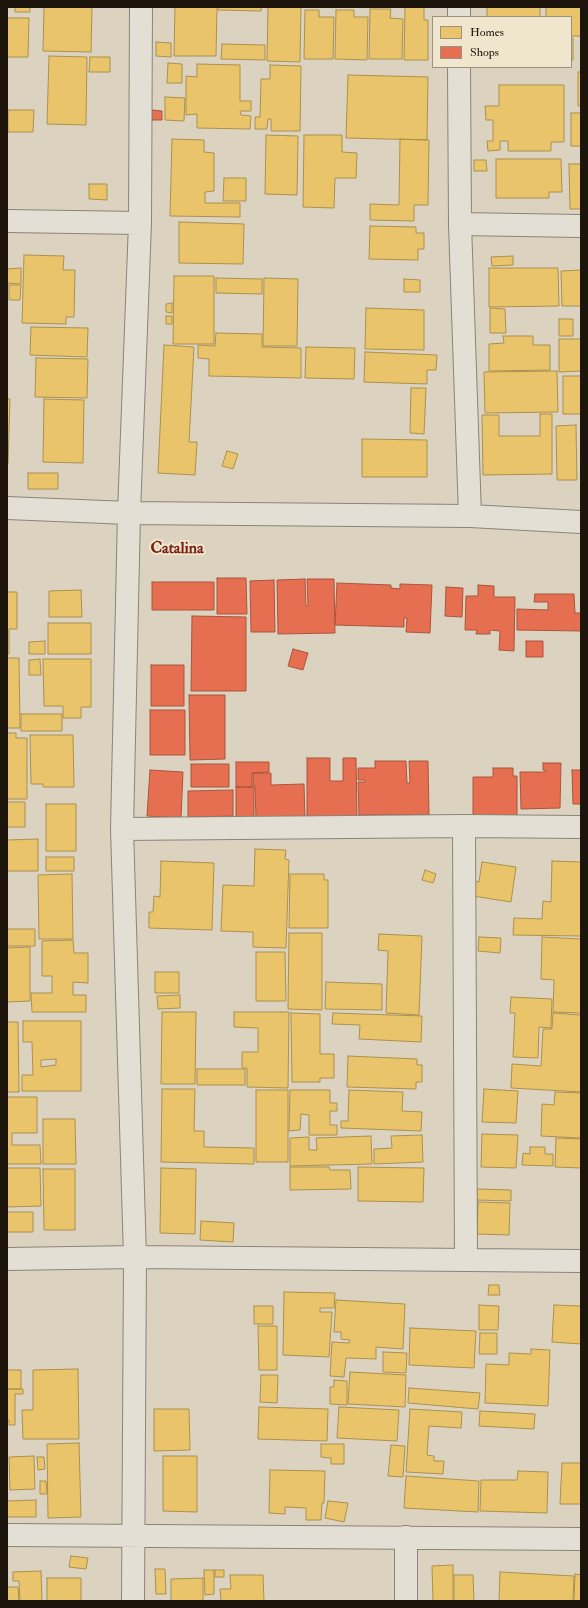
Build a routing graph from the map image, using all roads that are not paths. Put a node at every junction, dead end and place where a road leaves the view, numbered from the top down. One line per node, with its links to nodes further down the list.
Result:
1 (141, 7): 4 (street)
2 (459, 68): 5 (street)
3 (7, 220): 4 (street)
4 (140, 223): 8 (street)
5 (460, 224): 6 (street); 9 (street)
6 (581, 226)
7 (7, 508): 8 (street)
8 (129, 513): 9 (street); 13 (street)
9 (470, 516): 10 (street)
10 (581, 522)
11 (464, 826): 12 (street); 13 (street); 16 (street)
12 (581, 827)
13 (122, 829): 14 (street)
14 (135, 1257): 15 (street); 16 (street); 19 (street)
15 (7, 1259)
16 (466, 1260): 17 (street)
17 (581, 1261)
18 (7, 1535): 19 (street)
19 (134, 1536): 20 (street); 22 (street)
20 (406, 1537): 21 (street); 23 (street)
21 (581, 1539)
22 (133, 1601)
23 (406, 1601)

